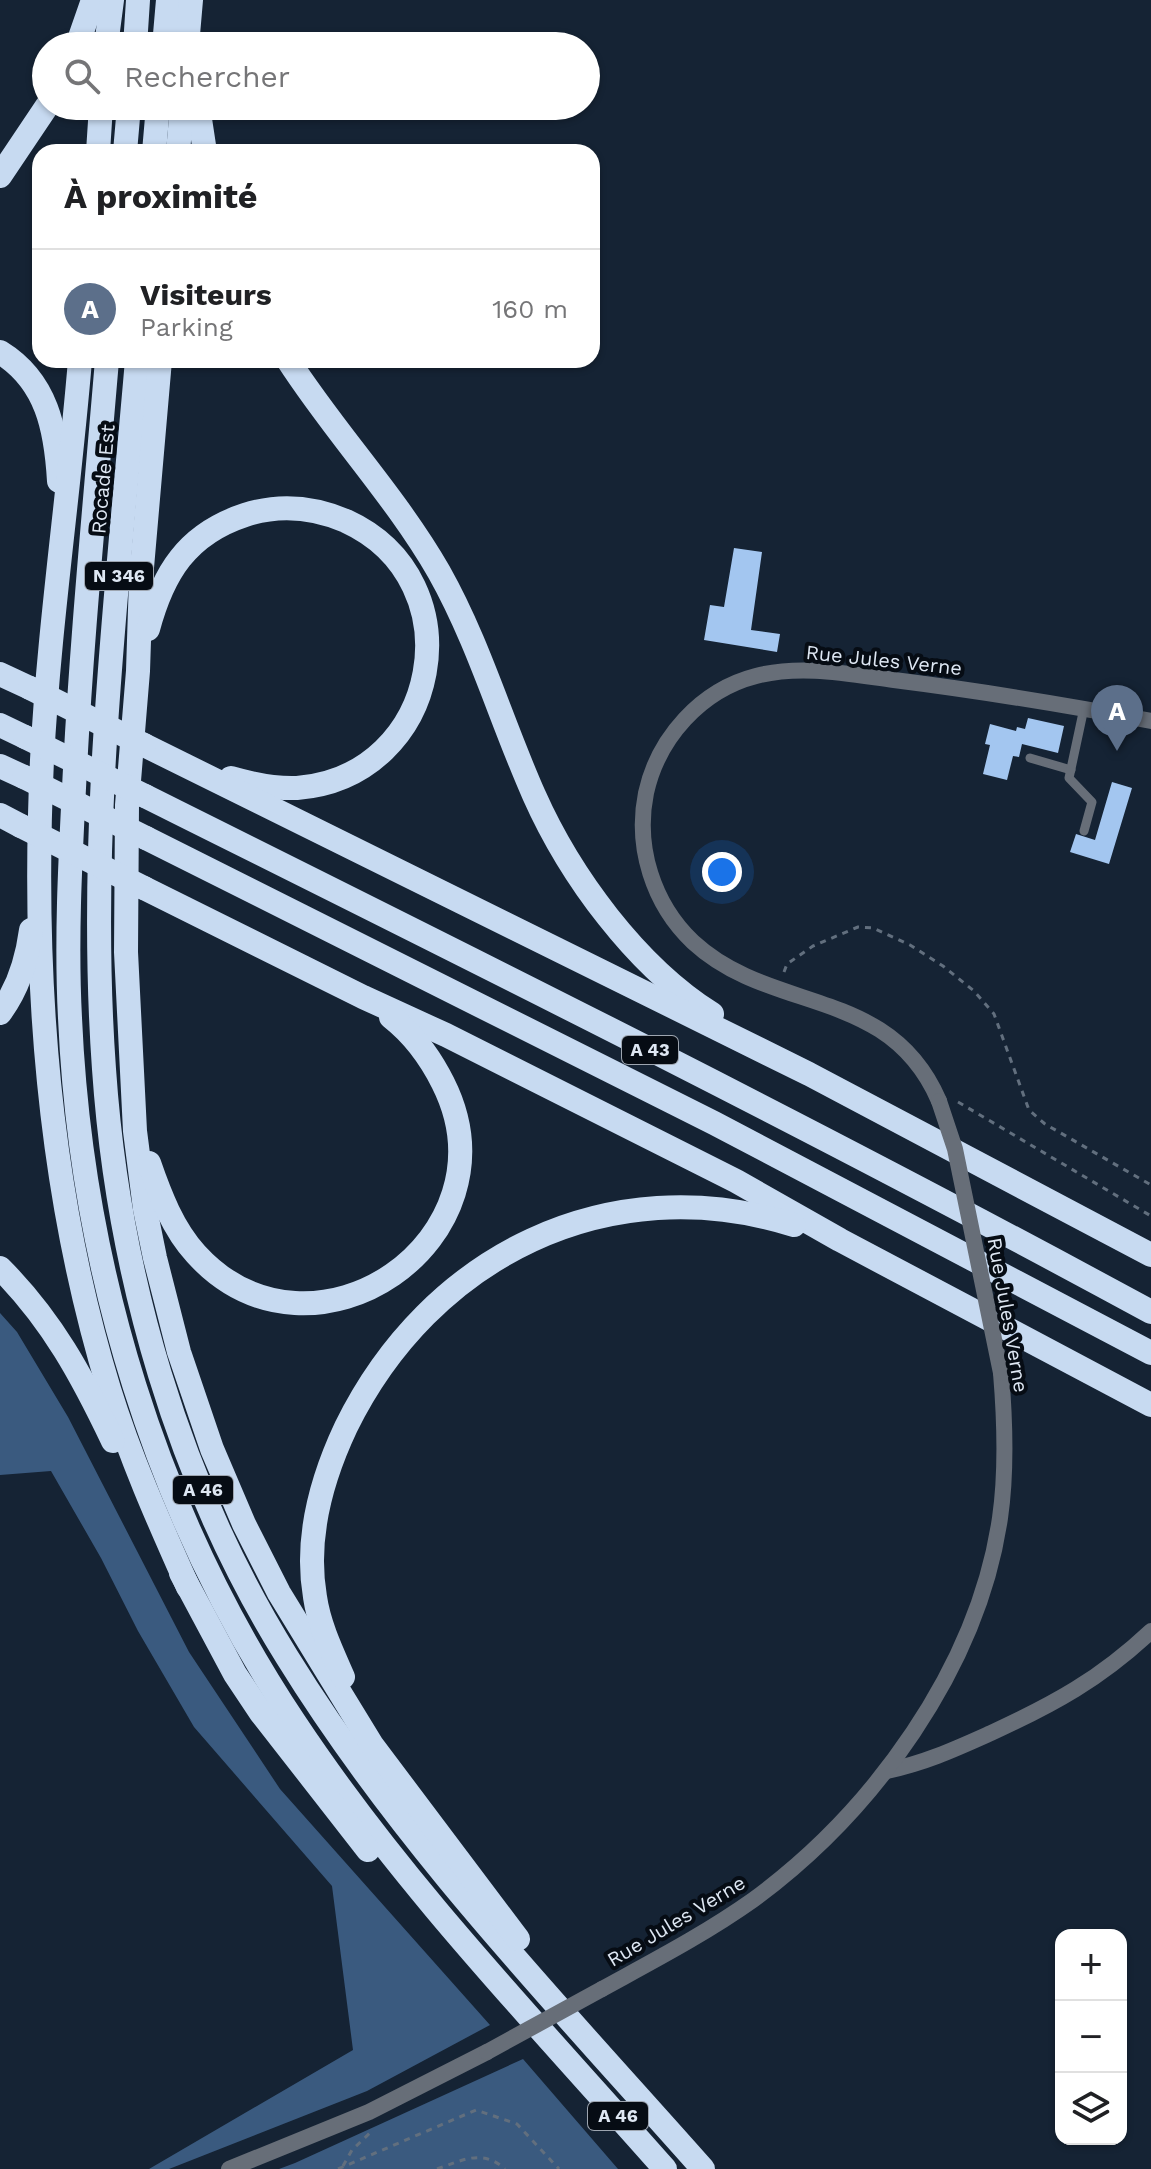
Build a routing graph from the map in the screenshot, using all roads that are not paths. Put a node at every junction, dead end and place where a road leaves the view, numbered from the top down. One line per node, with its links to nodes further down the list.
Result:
1 (93, 0): 7 (highway)
2 (112, 0): 8 (highway)
3 (138, 0): 9 (highway)
4 (168, 0): 10 (highway)
5 (191, 0): 11 (highway)
6 (198, 0): 12 (highway)
7 (82, 32)
8 (108, 32)
9 (136, 32)
10 (165, 32)
11 (188, 32)
12 (197, 32)
13 (38, 120): 24 (highway)
14 (100, 120): 19 (highway)
15 (128, 120): 20 (highway)
16 (157, 120): 21 (highway)
17 (181, 120): 22 (highway)
18 (200, 120): 23 (highway)
19 (99, 144)
20 (126, 144)
21 (155, 144)
22 (179, 144)
23 (204, 144)
24 (0, 176)
25 (0, 352): 31 (highway)
26 (79, 368): 31 (highway)
27 (106, 368): 41 (highway, Rocade Est / N 346)
28 (136, 368): 42 (highway, Rocade Est / N 346)
29 (159, 368): 32 (highway)
30 (294, 368): 48 (highway)
31 (60, 545): 45 (highway)
32 (138, 671): 38 (highway); 49 (highway)
33 (0, 674): 38 (highway, bridge)
34 (1084, 708): 35 (street, Rue Jules Verne); 40 (lane); 59 (street, Rue Jules Verne, bridge)
35 (1151, 721)
36 (0, 725): 53 (highway, A 43, bridge)
37 (1030, 758): 40 (lane)
38 (175, 761): 48 (highway)
39 (0, 766): 54 (highway, A 43, bridge)
40 (1071, 770): 44 (lane)
41 (74, 778): 60 (highway, A 46)
42 (103, 793): 61 (highway, A 46)
43 (10, 821): 46 (highway, bridge)
44 (1084, 831)
45 (39, 880): 47 (highway); 56 (highway)
46 (363, 997): 49 (highway); 50 (highway)
47 (0, 1013)
48 (809, 1074): 51 (highway)
49 (134, 1092): 58 (highway)
50 (840, 1240): 55 (highway); 58 (highway)
51 (1151, 1255)
52 (0, 1268): 56 (highway)
53 (1151, 1312)
54 (1151, 1353)
55 (1151, 1405)
56 (188, 1587): 60 (highway)
57 (1151, 1631): 59 (street)
58 (372, 1745): 61 (highway)
59 (887, 1771): 62 (street, Rue Jules Verne, bridge)
60 (504, 1988): 63 (highway, A 46)
61 (612, 2067): 64 (highway, A 46)
62 (229, 2169)
63 (665, 2169)
64 (703, 2169)

